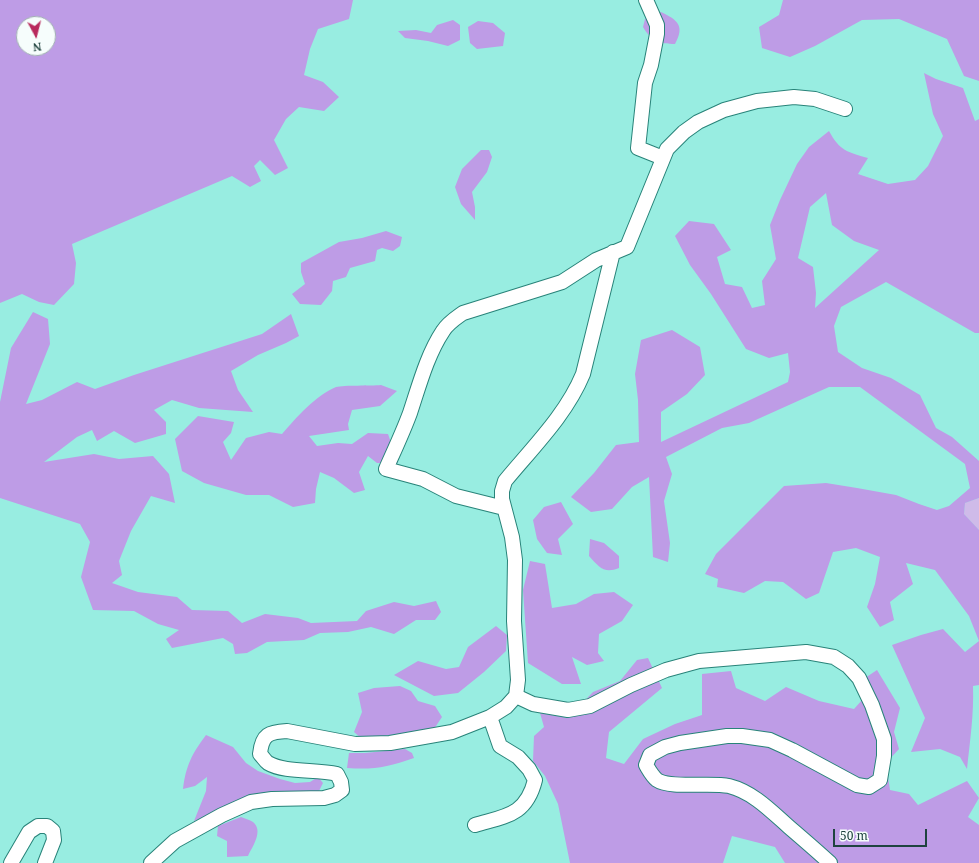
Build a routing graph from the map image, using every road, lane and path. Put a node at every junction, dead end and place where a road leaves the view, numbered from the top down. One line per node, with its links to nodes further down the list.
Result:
1 (646, 0): 3 (street)
2 (845, 109): 3 (street)
3 (663, 158): 4 (street)
4 (613, 252): 5 (street); 5 (street)
5 (504, 508): 6 (street)
6 (516, 696): 7 (street); 12 (street)
7 (490, 717): 8 (street); 11 (street)
8 (475, 825)
9 (11, 863): 10 (street)
10 (45, 863)
11 (151, 863)
12 (830, 863)

